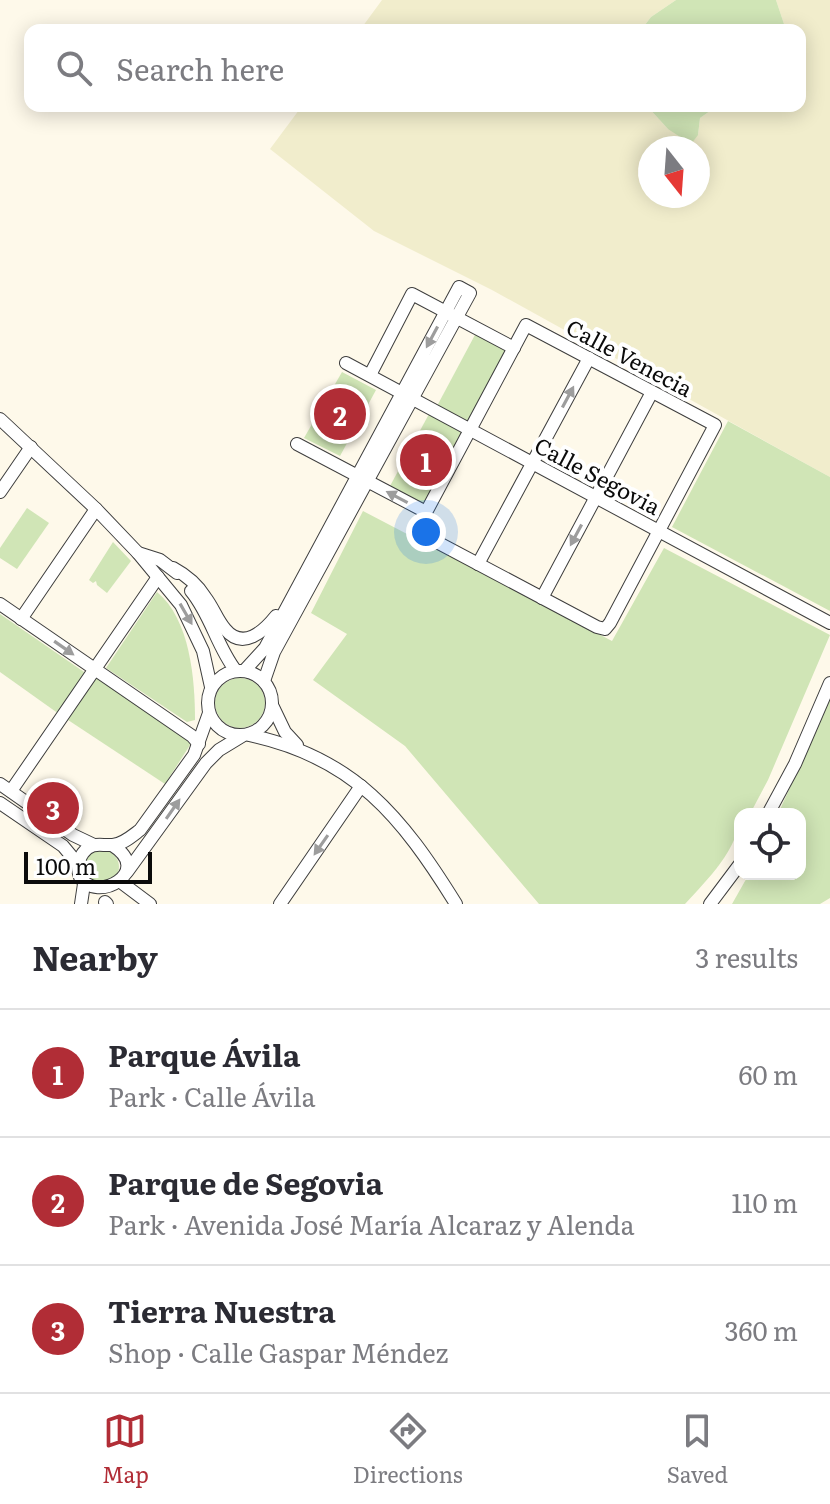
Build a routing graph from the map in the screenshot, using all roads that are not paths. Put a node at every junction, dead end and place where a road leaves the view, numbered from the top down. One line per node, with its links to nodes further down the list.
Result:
1 (452, 315): 2 (street); 5 (street); 7 (street)
2 (514, 348): 3 (street, Calle Venecia); 9 (street)
3 (589, 358): 6 (street, Calle Venecia); 12 (street, one-way to 3)
4 (346, 363): 5 (street, Calle Segovia)
5 (370, 375): 7 (street, Calle Segovia)
6 (652, 392): 15 (street); 18 (street, Calle Venecia)
7 (408, 396): 9 (street, Calle Segovia); 13 (street)
8 (0, 419): 11 (street)
9 (471, 430): 12 (street, Calle Segovia); 17 (street)
10 (297, 444): 13 (street)
11 (31, 447): 14 (street); 16 (street)
12 (533, 463): 15 (street, Calle Segovia); 20 (street)
13 (363, 478): 17 (street, one-way to 13); 23 (street); 30 (street)
14 (0, 492)
15 (596, 497): 18 (street, Calle Segovia); 24 (street, one-way to 24)
16 (96, 509): 19 (street); 26 (street)
17 (426, 512): 20 (street)
18 (660, 531): 24 (street); 27 (street, Calle Segovia)
19 (138, 553): 21 (street); 22 (street)
20 (478, 564): 24 (street)
21 (173, 568): 23 (street); 29 (street)
22 (158, 577): 28 (street); 32 (street, one-way to 32)
23 (293, 595): 29 (street)
24 (542, 598)
25 (0, 604): 26 (street)
26 (21, 619): 28 (street, one-way to 28)
27 (830, 623)
28 (95, 670): 36 (street); 39 (street)
29 (240, 671): 30 (street); 32 (street)
30 (264, 681): 33 (street)
31 (830, 683): 41 (street)
32 (211, 687): 34 (street)
33 (272, 705): 35 (street); 37 (street)
34 (209, 713): 35 (street); 36 (street)
35 (245, 735): 37 (street); 46 (street, one-way to 35)
36 (199, 744): 43 (street)
37 (299, 748): 38 (street)
38 (361, 786): 51 (street, one-way to 51); 52 (street)
39 (6, 788): 42 (street)
40 (0, 803): 44 (street)
41 (771, 808)
42 (94, 845): 43 (street); 44 (street)
43 (112, 845): 46 (street)
44 (78, 864): 47 (street)
45 (734, 872): 53 (street)
46 (125, 877): 48 (street); 50 (street)
47 (84, 884): 48 (street); 49 (street)
48 (106, 900)
49 (81, 904)
50 (150, 904)
51 (280, 904)
52 (456, 904)
53 (710, 904)

